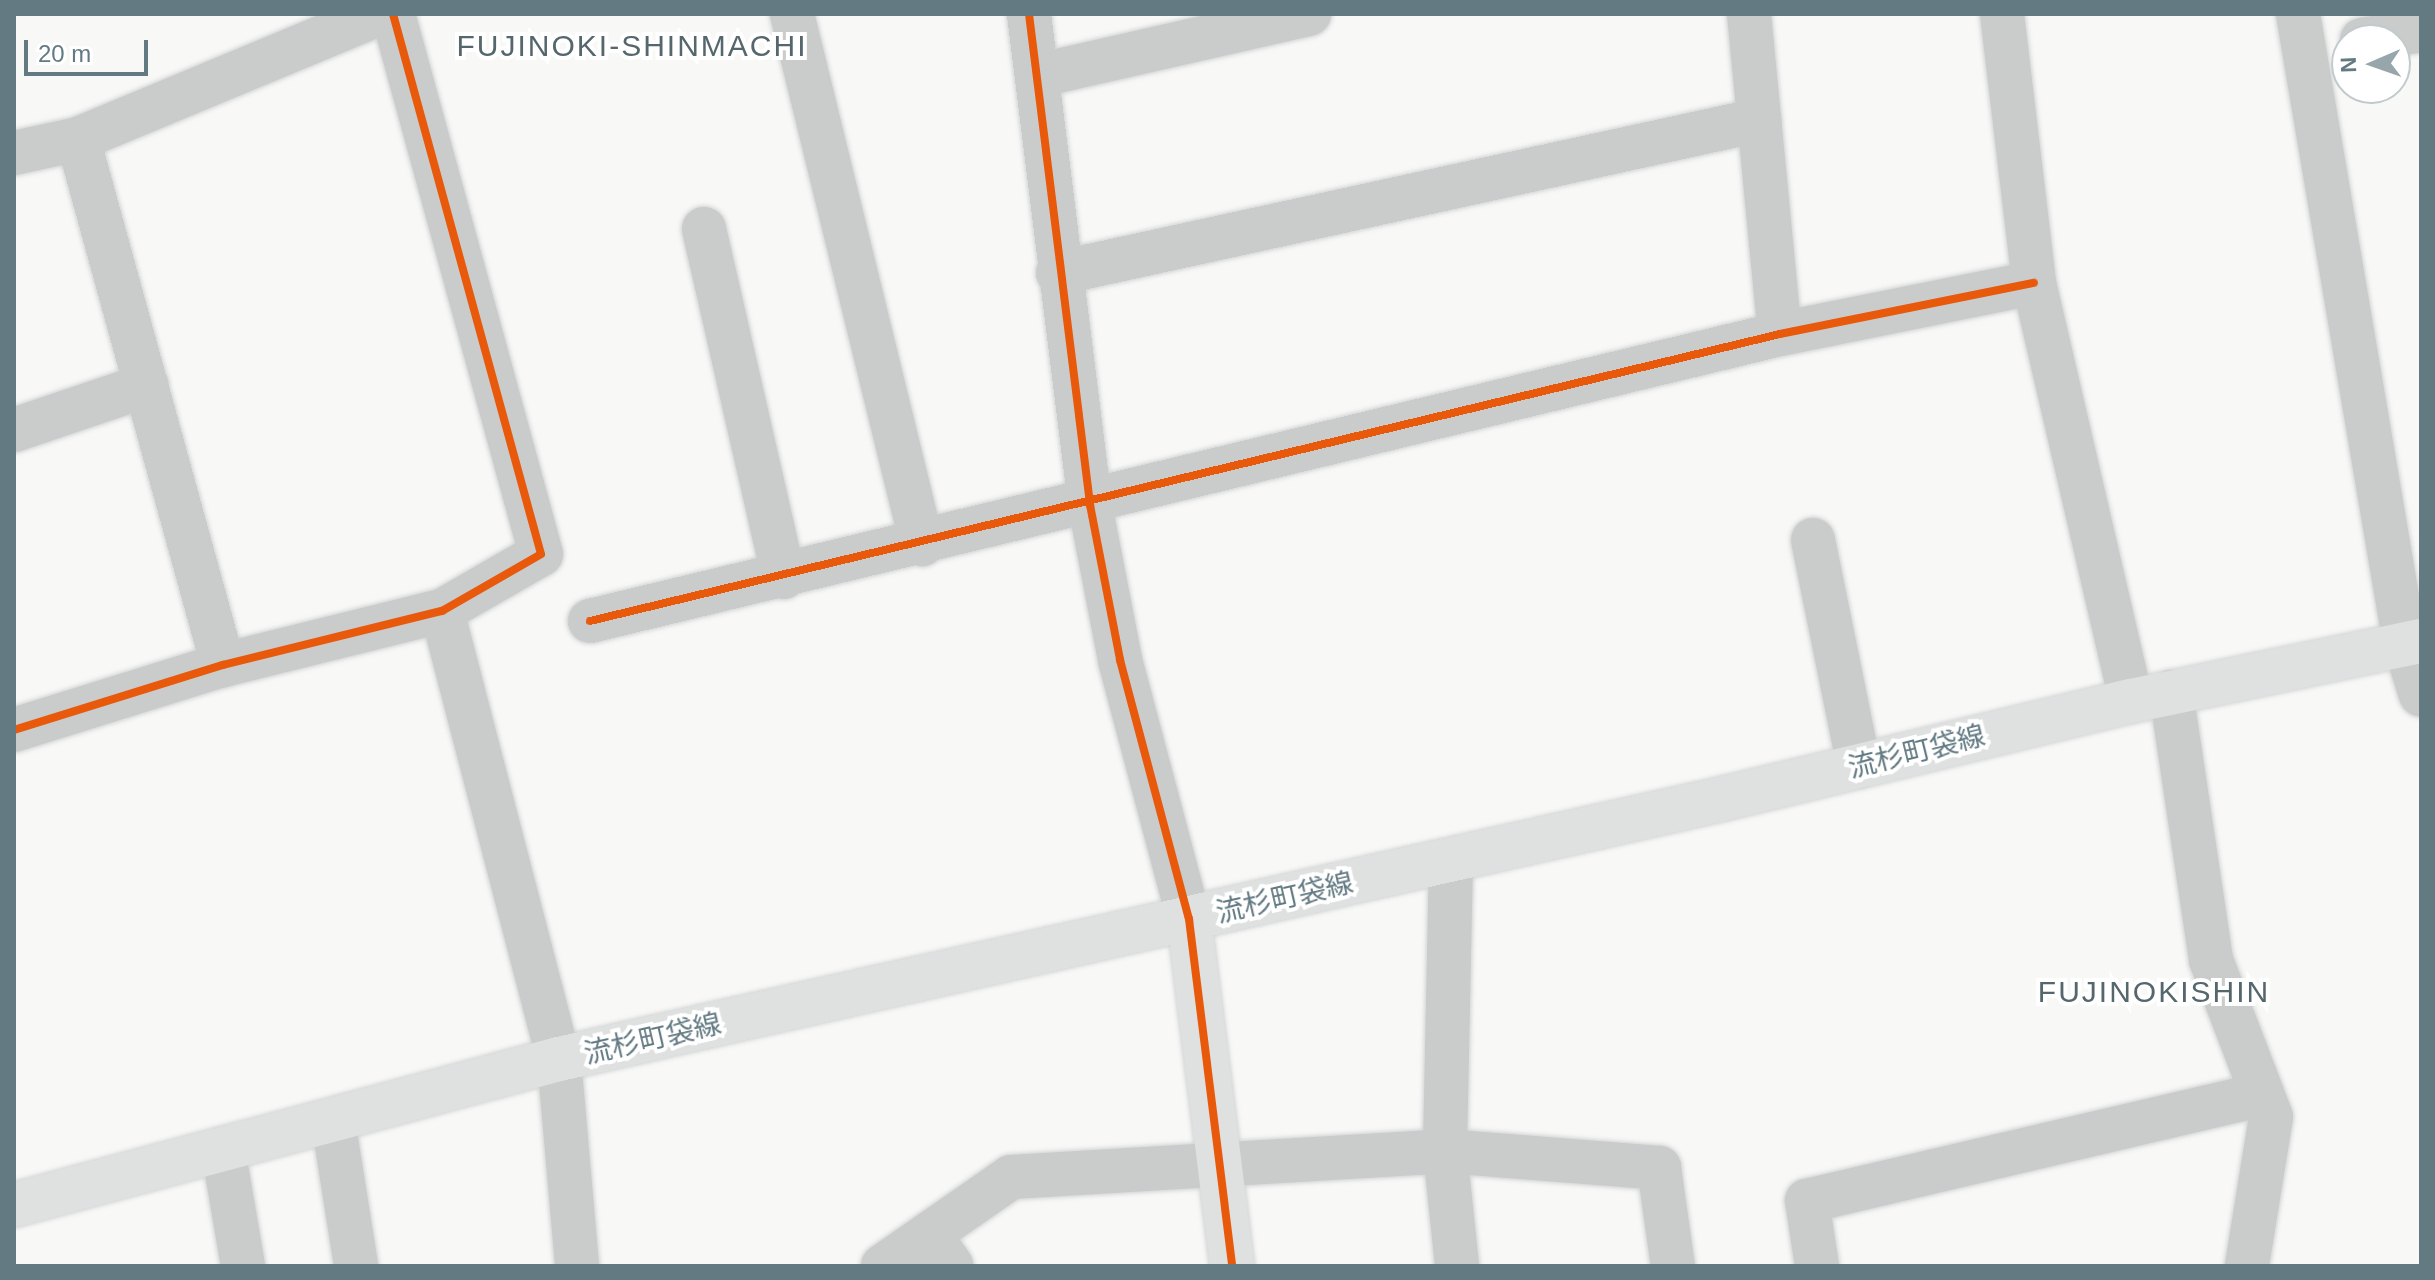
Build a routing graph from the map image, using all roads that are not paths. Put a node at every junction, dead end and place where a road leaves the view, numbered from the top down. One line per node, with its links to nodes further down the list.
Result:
1 (378, 14): 12 (street)
2 (393, 14): 24 (street)
3 (792, 14): 22 (street)
4 (1029, 14): 10 (street)
5 (1309, 14): 10 (street)
6 (1749, 14): 11 (street)
7 (2002, 14): 16 (street)
8 (2300, 32): 9 (street); 26 (street)
9 (2331, 39)
10 (1040, 75): 15 (street)
11 (1759, 120): 15 (street); 17 (street)
12 (78, 139): 13 (street); 18 (street)
13 (14, 153)
14 (704, 229): 23 (street)
15 (1058, 273): 20 (street)
16 (2034, 283): 17 (street); 29 (street)
17 (1780, 334): 20 (street)
18 (147, 385): 19 (street); 27 (street)
19 (14, 430)
20 (1090, 505): 22 (street); 33 (street)
21 (1813, 540): 31 (street)
22 (922, 544): 23 (street)
23 (784, 577): 25 (street)
24 (442, 611): 27 (street); 34 (street)
25 (590, 621)
26 (2413, 642): 28 (street); 29 (main road, 流杉町袋線)
27 (223, 665): 30 (street)
28 (2421, 695)
29 (2151, 696): 31 (main road, 流杉町袋線); 35 (street)
30 (14, 730)
31 (1859, 766): 32 (main road, 流杉町袋線)
32 (1451, 860): 33 (main road, 流杉町袋線); 38 (street)
33 (1189, 919): 34 (main road, 流杉町袋線); 39 (main road)
34 (559, 1059): 36 (main road, 流杉町袋線); 44 (street)
35 (2262, 1094): 49 (street); 50 (street)
36 (333, 1120): 37 (main road, 流杉町袋線); 43 (street)
37 (223, 1149): 40 (main road, 流杉町袋線); 42 (street)
38 (1445, 1151): 39 (street); 47 (street); 48 (street)
39 (1224, 1166): 41 (street); 46 (main road)
40 (14, 1205)
41 (940, 1250): 45 (street)
42 (243, 1266)
43 (356, 1266)
44 (577, 1266)
45 (883, 1266)
46 (1232, 1266)
47 (1457, 1266)
48 (1673, 1266)
49 (1817, 1266)
50 (2247, 1266)

